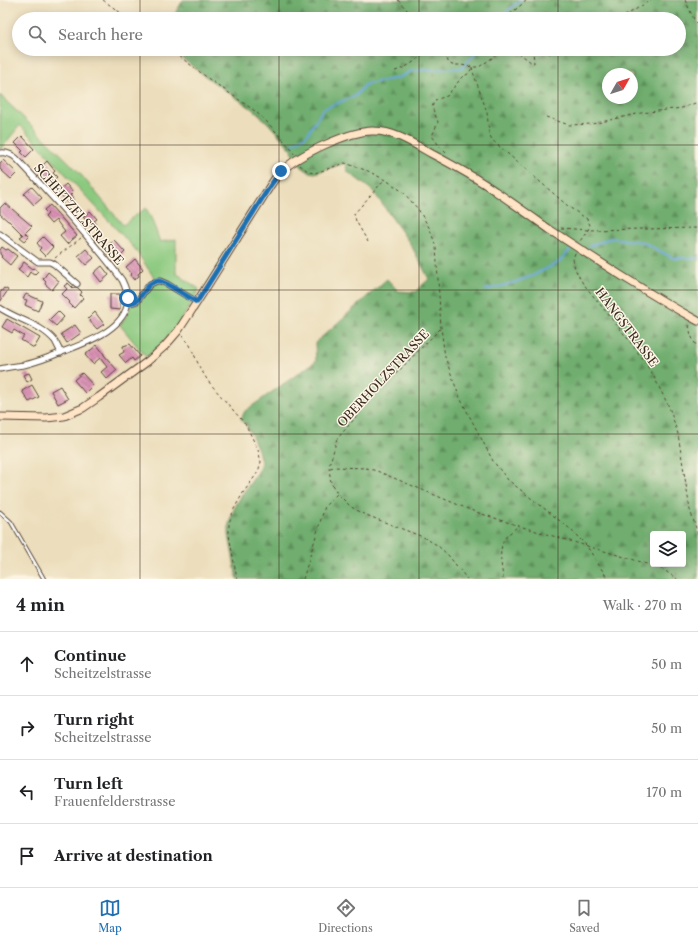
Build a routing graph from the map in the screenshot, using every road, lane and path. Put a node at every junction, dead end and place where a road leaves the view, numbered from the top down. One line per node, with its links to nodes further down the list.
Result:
1 (103, 0): 6 (path)
2 (398, 0): 7 (path)
3 (527, 0): 8 (path)
4 (651, 0): 9 (path)
5 (685, 0): 10 (path)
6 (119, 12)
7 (409, 12)
8 (513, 12)
9 (632, 12)
10 (698, 28)
11 (179, 56): 23 (path)
12 (421, 56): 18 (path)
13 (445, 56): 17 (path)
14 (495, 56): 17 (path)
15 (523, 56): 16 (path)
16 (534, 56)
17 (471, 67): 22 (path); 27 (path)
18 (395, 71)
19 (698, 102): 20 (path)
20 (546, 117)
21 (0, 153): 29 (street, SCHEITZELSTRASSE)
22 (447, 157)
23 (296, 160): 24 (path); 25 (street); 34 (street)
24 (384, 180): 30 (path); 39 (path)
25 (549, 228): 27 (path); 31 (street)
26 (698, 228): 27 (path)
27 (588, 230): 31 (path)
28 (0, 234): 32 (street)
29 (86, 234): 32 (path); 35 (street, SCHEITZELSTRASSE)
30 (368, 242)
31 (576, 246): 37 (street); 49 (path, HANGSTRASSE)
32 (50, 262): 33 (street)
33 (77, 284)
34 (197, 302): 35 (street); 40 (street)
35 (128, 303): 42 (street)
36 (0, 308): 42 (street)
37 (689, 316): 38 (street); 41 (path)
38 (698, 321)
39 (441, 328): 45 (path, OBERHOLZSTRASSE); 50 (path)
40 (178, 331): 44 (street); 52 (path)
41 (698, 348)
42 (61, 353): 43 (street)
43 (0, 369)
44 (0, 417)
45 (329, 468): 46 (path, OBERHOLZSTRASSE); 48 (path)
46 (337, 493): 53 (path); 54 (path, OBERHOLZSTRASSE)
47 (0, 512): 51 (lane)
48 (519, 526): 50 (path); 55 (path)
49 (698, 534)
50 (586, 545): 56 (path); 57 (path)
51 (44, 579)
52 (237, 579)
53 (303, 579)
54 (467, 579)
55 (503, 579)
56 (608, 579)
57 (677, 579)

